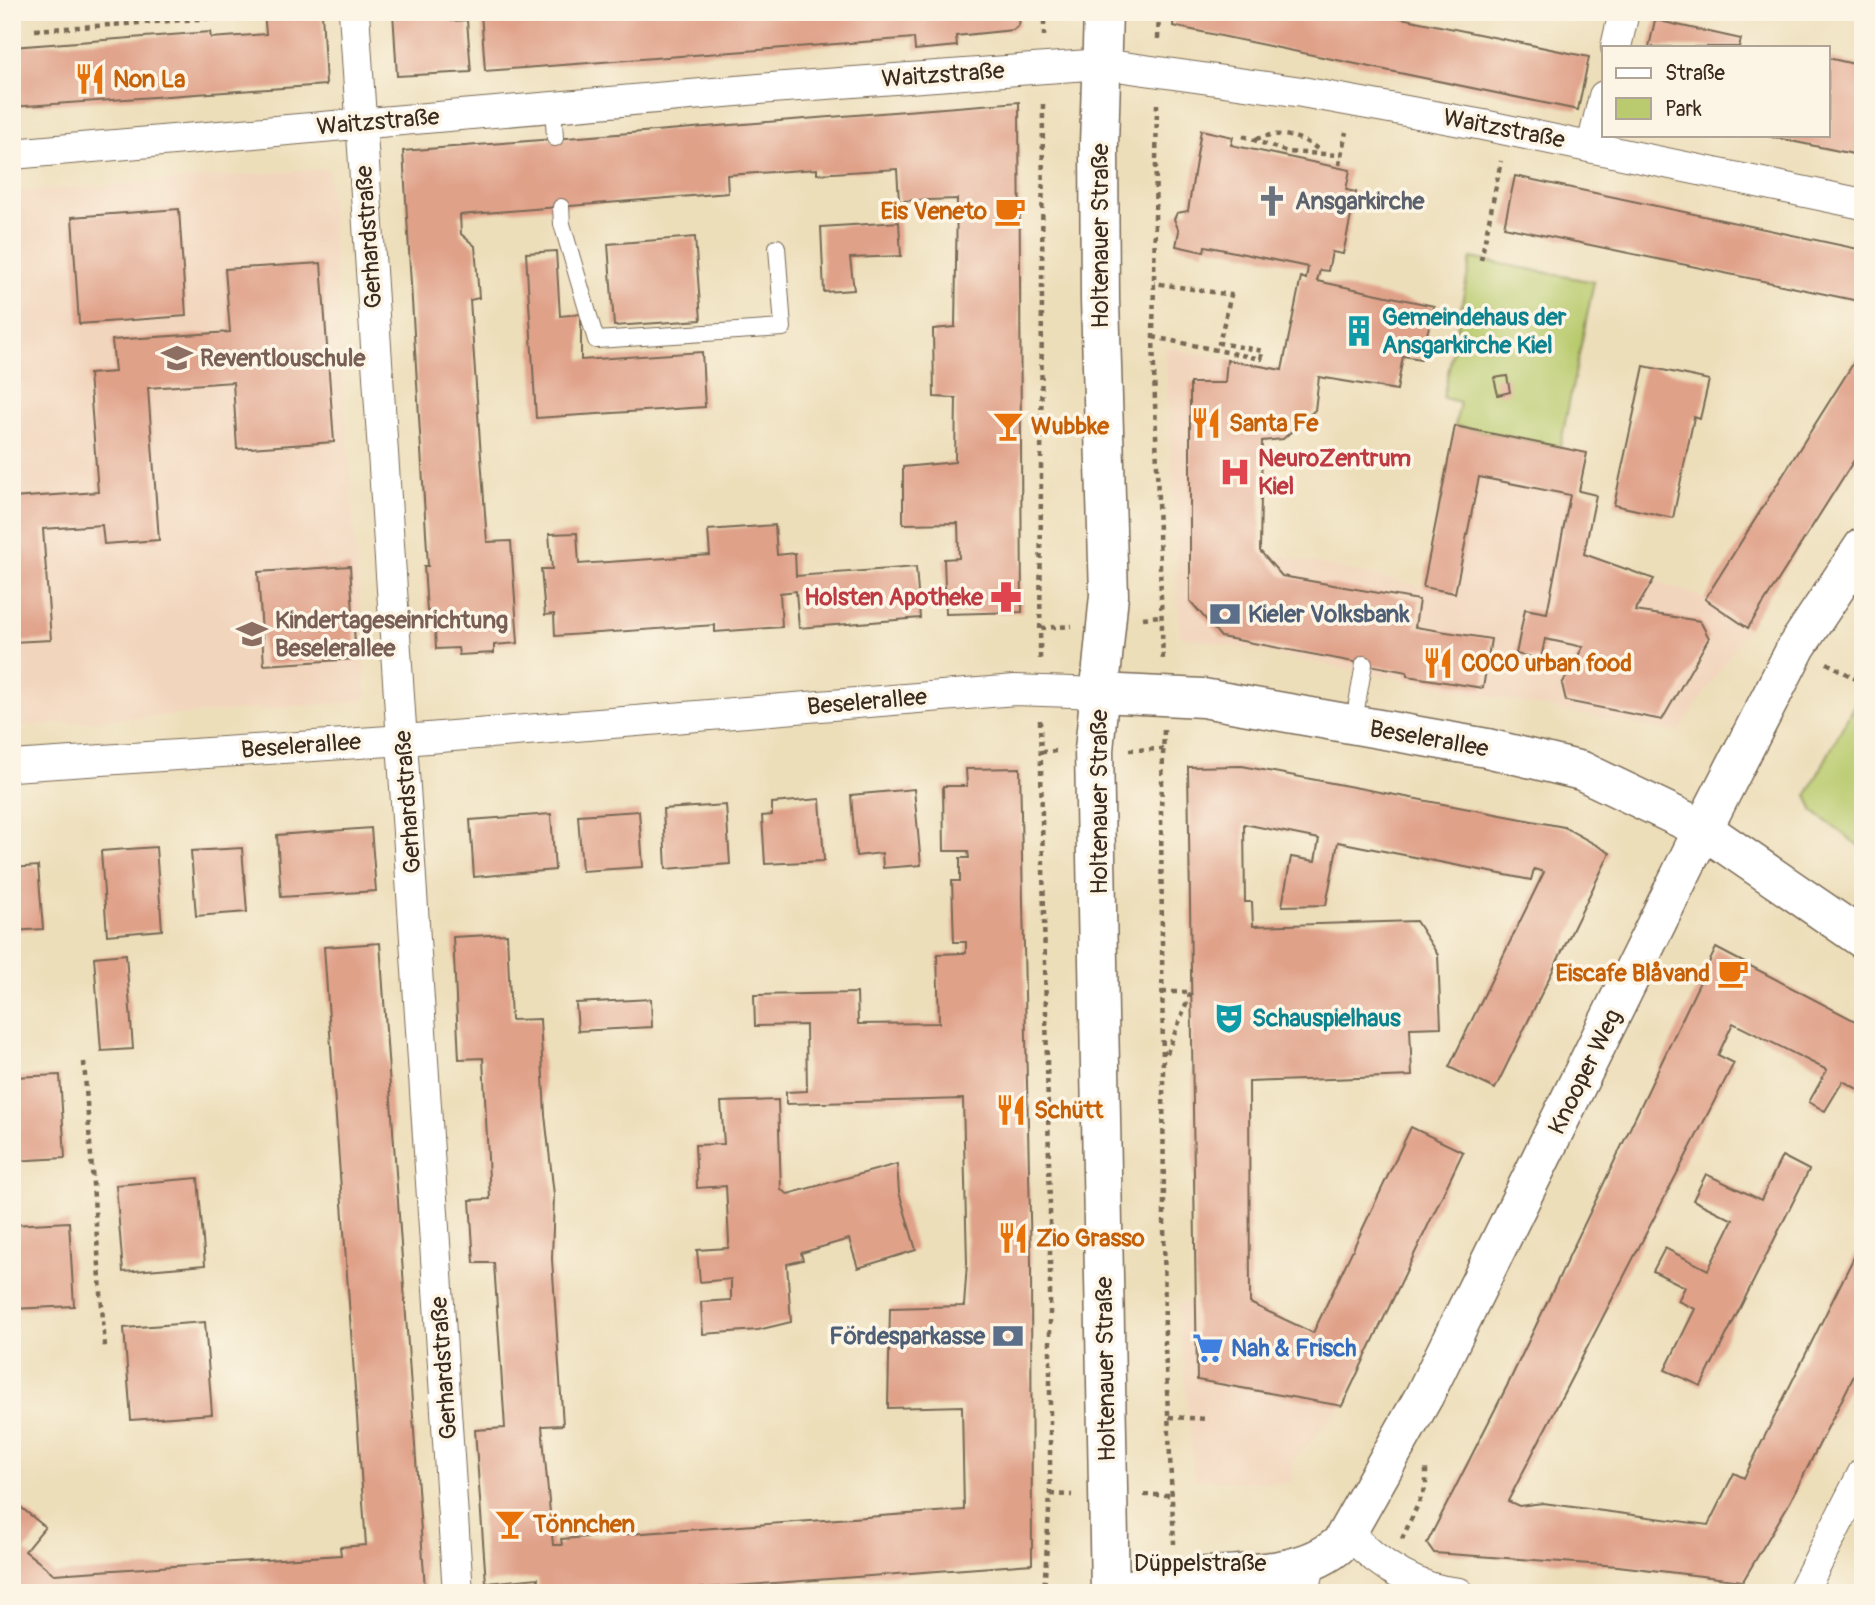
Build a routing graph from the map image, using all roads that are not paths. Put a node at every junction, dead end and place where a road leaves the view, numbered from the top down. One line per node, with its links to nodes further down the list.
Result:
1 (354, 12): 8 (street, Gerhardstraße)
2 (1104, 12): 5 (main road, Holtenauer Straße)
3 (1624, 12): 4 (street)
4 (1616, 46)
5 (1101, 64): 7 (street, Waitzstraße); 10 (street, Waitzstraße); 17 (main road, Holtenauer Straße)
6 (1602, 104): 10 (street)
7 (553, 106): 8 (street, Waitzstraße); 9 (lane)
8 (361, 123): 11 (street, Waitzstraße); 19 (street, Gerhardstraße)
9 (555, 138)
10 (1592, 146): 12 (street, Waitzstraße)
11 (12, 154)
12 (1863, 204)
13 (561, 207): 14 (lane)
14 (777, 247)
15 (1863, 547): 21 (main road, Knooper Weg)
16 (1364, 664): 18 (lane)
17 (1100, 693): 18 (main road, Beselerallee); 19 (street, Beselerallee); 26 (main road, Holtenauer Straße)
18 (1353, 726): 21 (main road, Beselerallee)
19 (404, 740): 20 (street, Beselerallee); 27 (street, Gerhardstraße)
20 (12, 766)
21 (1703, 829): 22 (main road, Beselerallee); 24 (main road, Knooper Weg)
22 (1863, 939)
23 (1863, 1473): 29 (street)
24 (1348, 1532): 25 (main road, Knooper Weg); 28 (street)
25 (1306, 1572): 26 (main road, Düppelstraße)
26 (1114, 1583)
27 (458, 1593)
28 (1459, 1593)
29 (1802, 1593)

